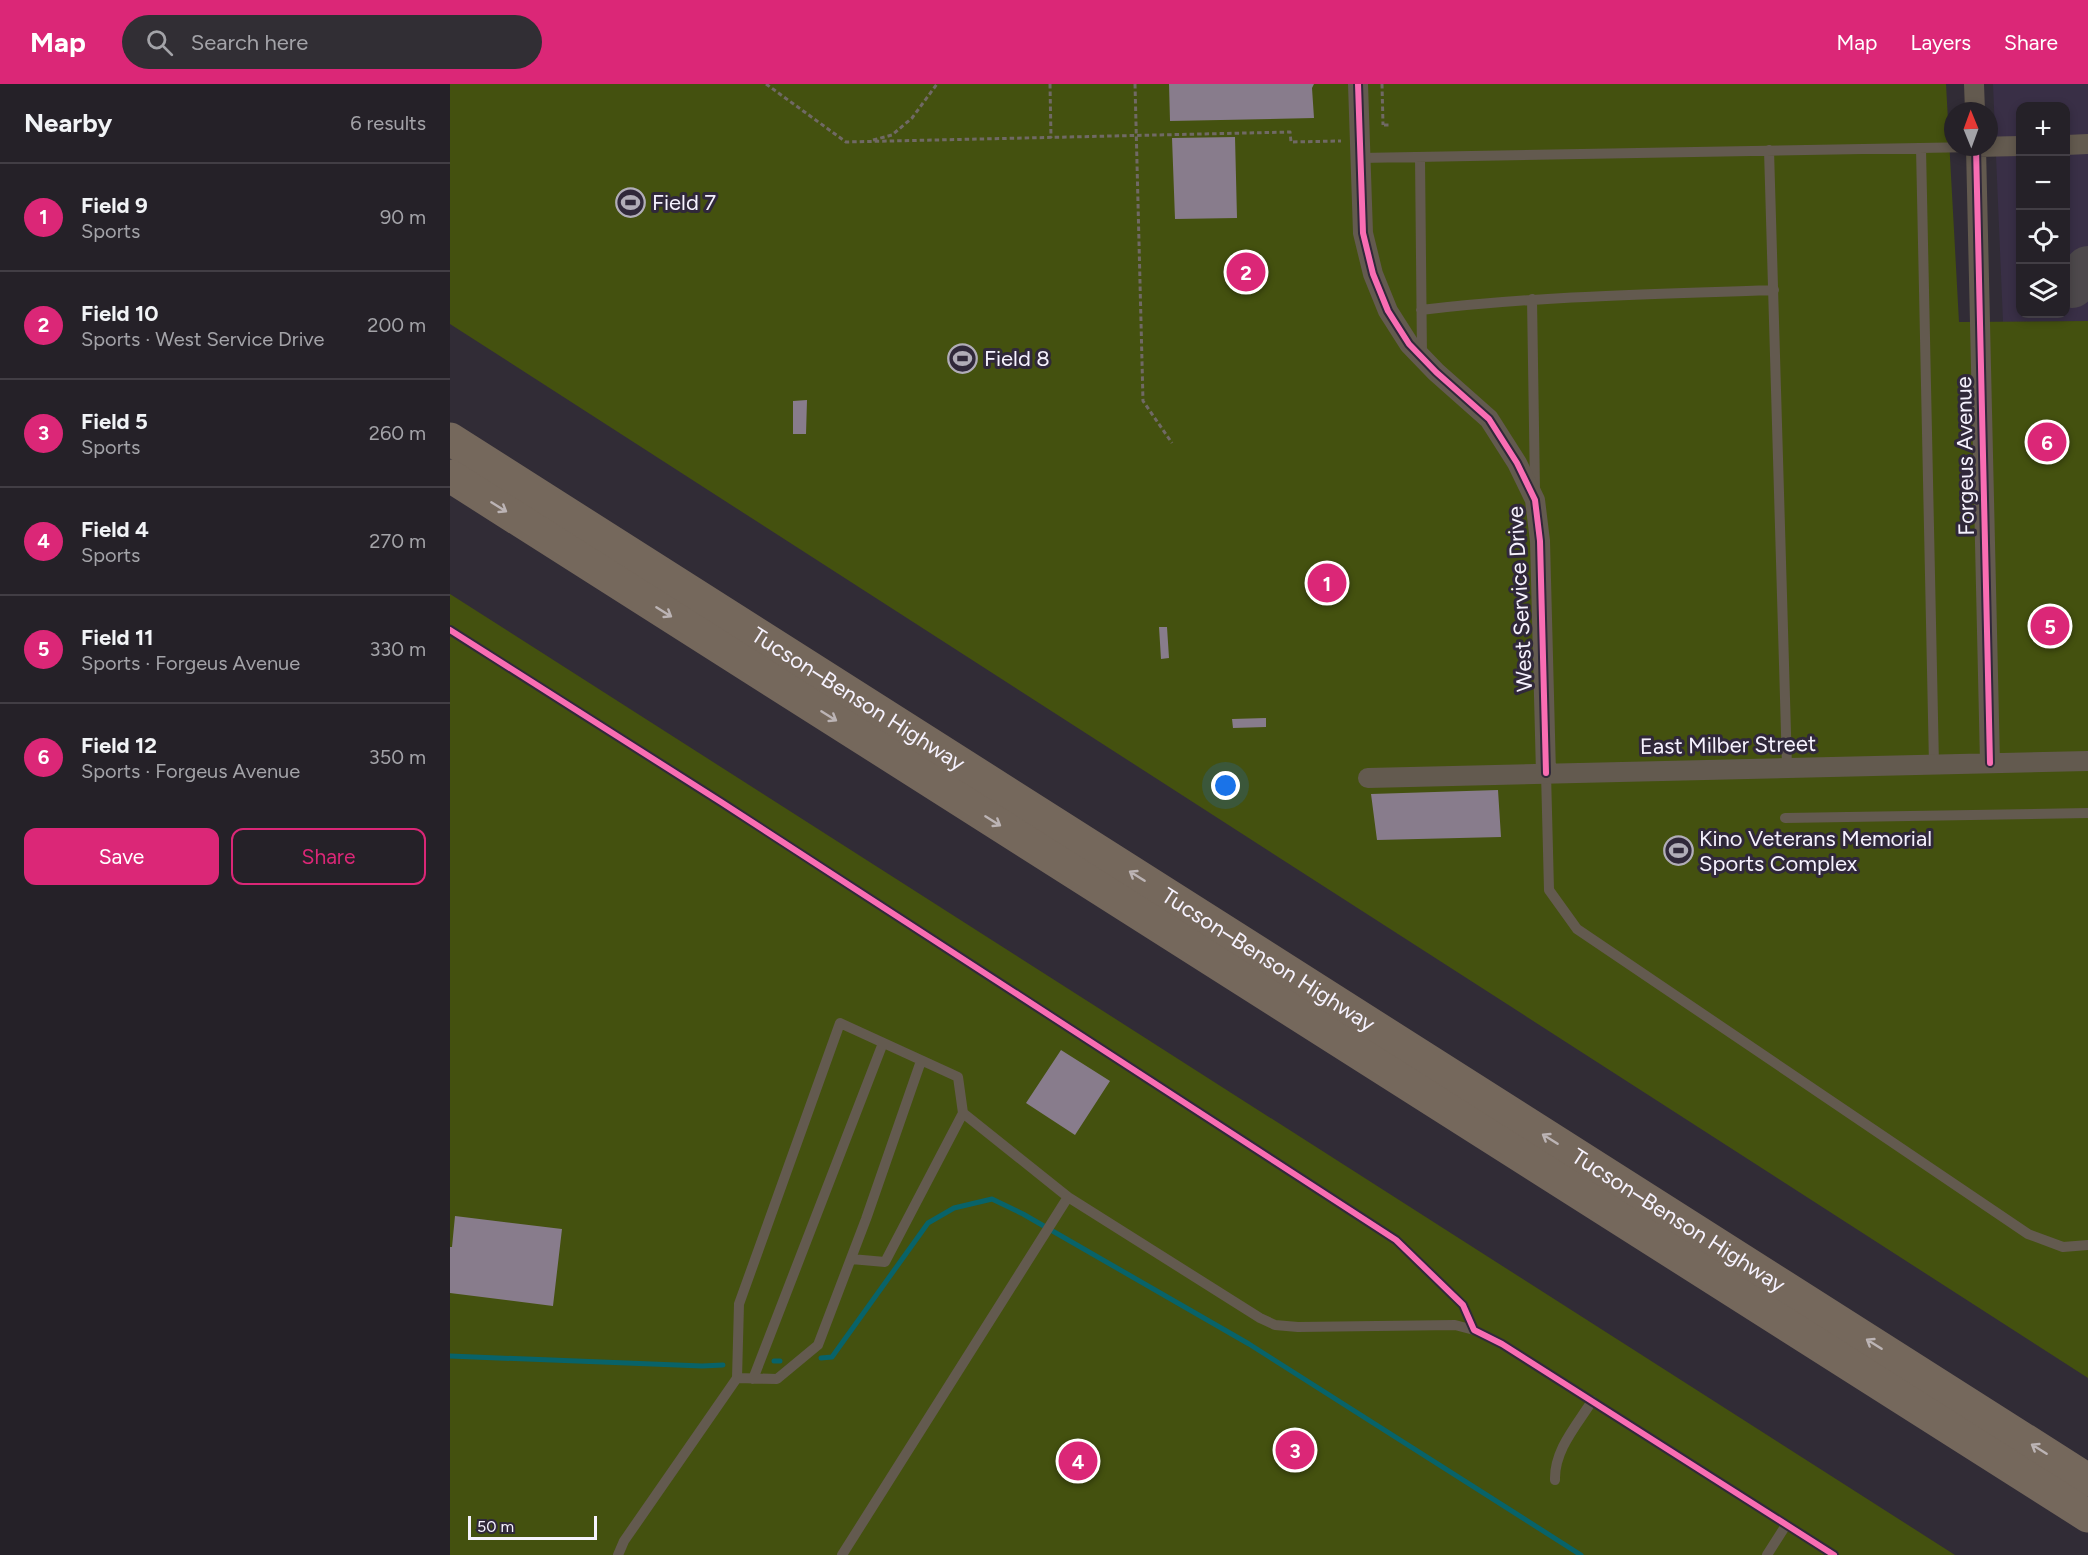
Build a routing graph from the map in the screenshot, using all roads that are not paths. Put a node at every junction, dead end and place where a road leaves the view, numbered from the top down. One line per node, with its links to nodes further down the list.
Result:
1 (1358, 84): 13 (street, West Service Drive)
2 (1974, 84): 3 (street)
3 (1975, 102)
4 (2088, 144): 5 (street)
5 (2070, 145)
6 (1998, 146): 7 (street)
7 (2016, 146)
8 (1921, 148): 9 (lane); 10 (lane); 23 (lane)
9 (1944, 148)
10 (1769, 150): 12 (lane); 14 (lane)
11 (1976, 156): 22 (street, Forgeus Avenue)
12 (1420, 157): 13 (lane); 16 (lane)
13 (1360, 158): 17 (street, West Service Drive)
14 (1774, 290): 15 (lane); 24 (lane)
15 (1532, 299): 16 (lane); 20 (lane)
16 (1421, 310): 17 (lane)
17 (1422, 357): 20 (street, West Service Drive)
18 (450, 439): 40 (highway, Tucson–Benson Highway, one-way to 18)
19 (450, 476): 41 (highway, Tucson–Benson Highway, one-way to 41)
20 (1535, 500): 25 (street, West Service Drive)
21 (2088, 761): 22 (street, East Milber Street)
22 (1990, 763): 23 (street, East Milber Street)
23 (1934, 765): 24 (street, East Milber Street)
24 (1787, 767): 25 (street, East Milber Street)
25 (1546, 773): 26 (street, East Milber Street); 33 (lane)
26 (1368, 778)
27 (2088, 813): 28 (lane)
28 (1785, 818)
29 (883, 1043): 30 (lane); 36 (lane); 37 (lane)
30 (921, 1061): 31 (lane); 34 (lane)
31 (963, 1113): 32 (lane); 34 (lane)
32 (1068, 1197): 35 (lane); 44 (lane)
33 (2088, 1245)
34 (851, 1259): 37 (lane)
35 (1474, 1330)
36 (737, 1378): 37 (lane); 43 (lane)
37 (753, 1379)
38 (1592, 1401): 39 (lane)
39 (1555, 1480)
40 (2088, 1480)
41 (2088, 1516)
42 (1786, 1525): 45 (lane)
43 (618, 1555)
44 (842, 1555)
45 (1767, 1555)

